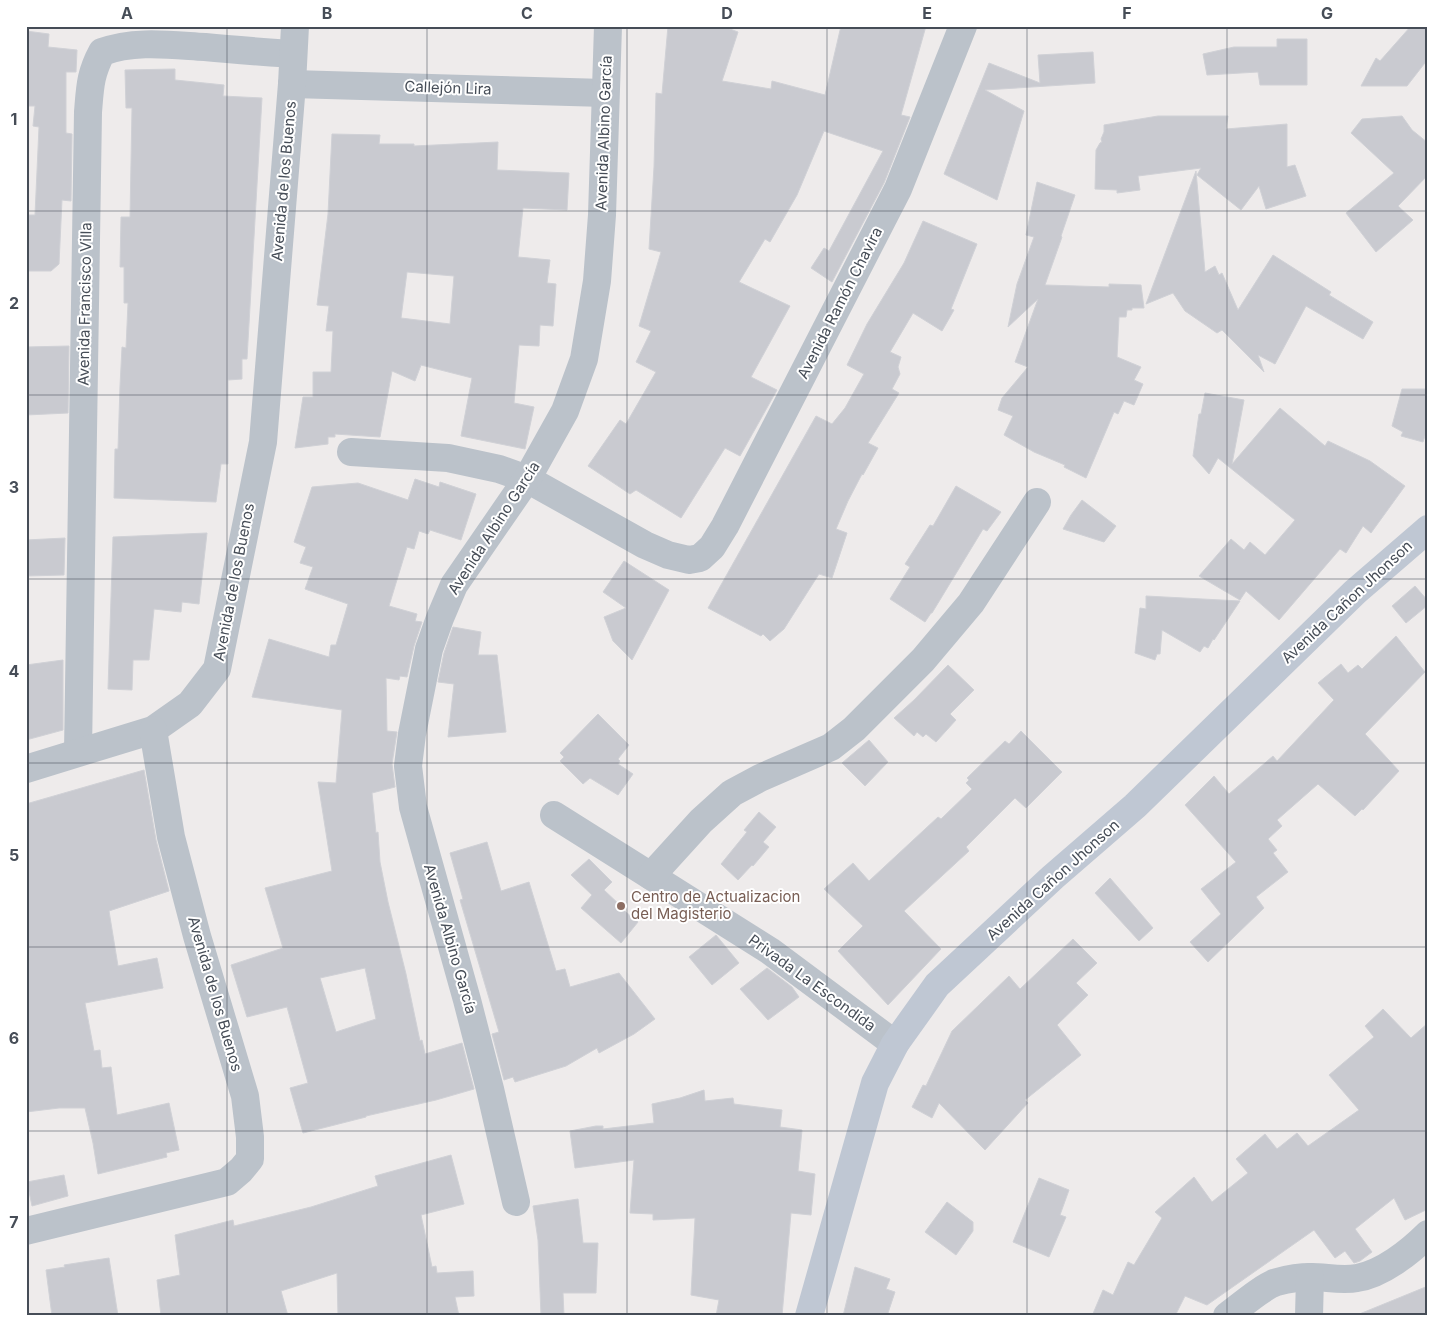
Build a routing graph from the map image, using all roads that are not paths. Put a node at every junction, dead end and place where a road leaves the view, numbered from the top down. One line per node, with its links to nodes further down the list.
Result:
1 (295, 26): 4 (street, Avenida de los Buenos)
2 (608, 26): 6 (street, Avenida Albino García)
3 (963, 26): 8 (street, Avenida Ramón Chavira)
4 (293, 54): 5 (street, Avenida de los Buenos); 12 (street, Avenida Francisco Villa)
5 (292, 84): 6 (street, Callejón Lira); 11 (street, Avenida de los Buenos)
6 (605, 93): 8 (street, Avenida Albino García)
7 (351, 452): 8 (street)
8 (527, 479): 17 (street, Avenida Albino García)
9 (1037, 502): 15 (street)
10 (1428, 529): 16 (main road, Avenida Cañon Jhonson)
11 (153, 730): 12 (street); 18 (street, Avenida de los Buenos)
12 (78, 752): 13 (street)
13 (26, 769)
14 (554, 815): 15 (street, Privada La Escondida)
15 (651, 876): 16 (street, Privada La Escondida)
16 (896, 1044): 21 (main road, Avenida Cañon Jhonson)
17 (516, 1202)
18 (26, 1231)
19 (1428, 1234): 20 (street)
20 (1310, 1277): 22 (street); 23 (street)
21 (809, 1316)
22 (1227, 1316)
23 (1308, 1316)

